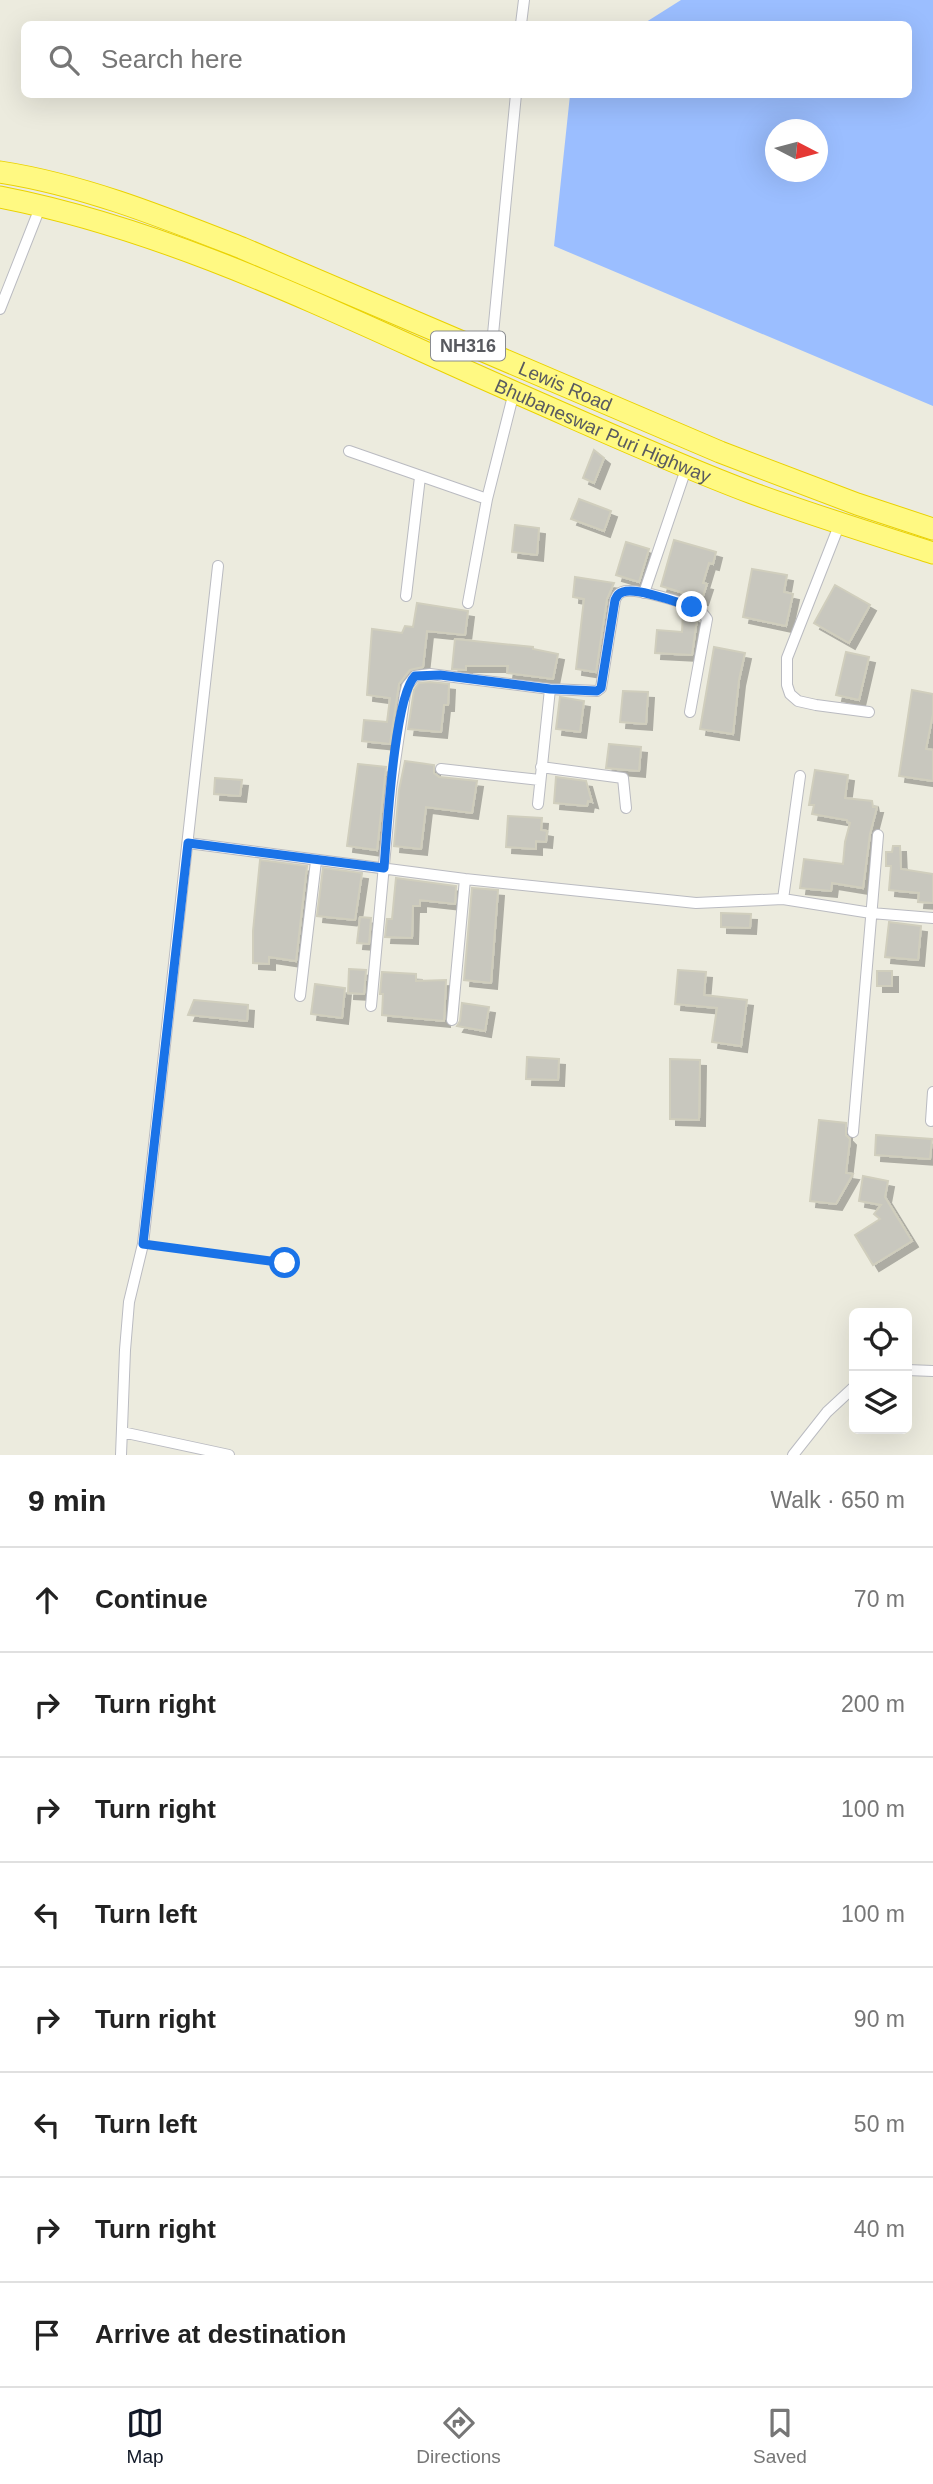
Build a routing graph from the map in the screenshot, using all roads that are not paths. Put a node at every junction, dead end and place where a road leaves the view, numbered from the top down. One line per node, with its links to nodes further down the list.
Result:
1 (523, 0): 2 (street)
2 (522, 21)
3 (516, 98): 8 (street)
4 (0, 172): 8 (highway, Lewis Road / NH316)
5 (0, 197): 6 (highway, Bhubaneswar Puri Highway / NH316)
6 (41, 205): 7 (street); 9 (highway, Bhubaneswar Puri Highway / NH316)
7 (0, 309)
8 (491, 355): 15 (highway, Lewis Road / NH316)
9 (514, 392): 11 (highway, Bhubaneswar Puri Highway / NH316); 13 (street)
10 (349, 451): 12 (street)
11 (687, 466): 14 (highway, Bhubaneswar Puri Highway / NH316); 18 (street)
12 (420, 477): 13 (street); 19 (street)
13 (487, 499): 20 (street)
14 (840, 523): 16 (highway, Bhubaneswar Puri Highway / NH316); 23 (street)
15 (933, 529)
16 (933, 553)
17 (218, 566): 31 (street)
18 (644, 593): 21 (street); 22 (street)
19 (405, 596)
20 (468, 603)
21 (550, 689): 24 (street); 33 (street)
22 (690, 712)
23 (869, 712)
24 (541, 767): 27 (street); 29 (street)
25 (441, 769): 27 (street)
26 (800, 776): 35 (street)
27 (540, 780): 28 (street)
28 (538, 804)
29 (626, 808)
30 (878, 835): 36 (street)
31 (188, 843): 32 (street); 44 (street)
32 (316, 861): 33 (street); 38 (street)
33 (384, 868): 34 (street); 39 (street)
34 (465, 879): 35 (street); 40 (street)
35 (783, 900): 36 (street)
36 (871, 913): 37 (street); 43 (street)
37 (933, 918)
38 (300, 996)
39 (371, 1006)
40 (452, 1020)
41 (933, 1092): 42 (street)
42 (931, 1121)
43 (853, 1132)
44 (143, 1244): 45 (lane); 49 (street)
45 (285, 1263)
46 (912, 1370): 47 (street)
47 (933, 1371)
48 (849, 1392): 52 (street)
49 (122, 1432): 50 (street); 51 (street)
50 (121, 1455)
51 (229, 1455)
52 (793, 1455)

